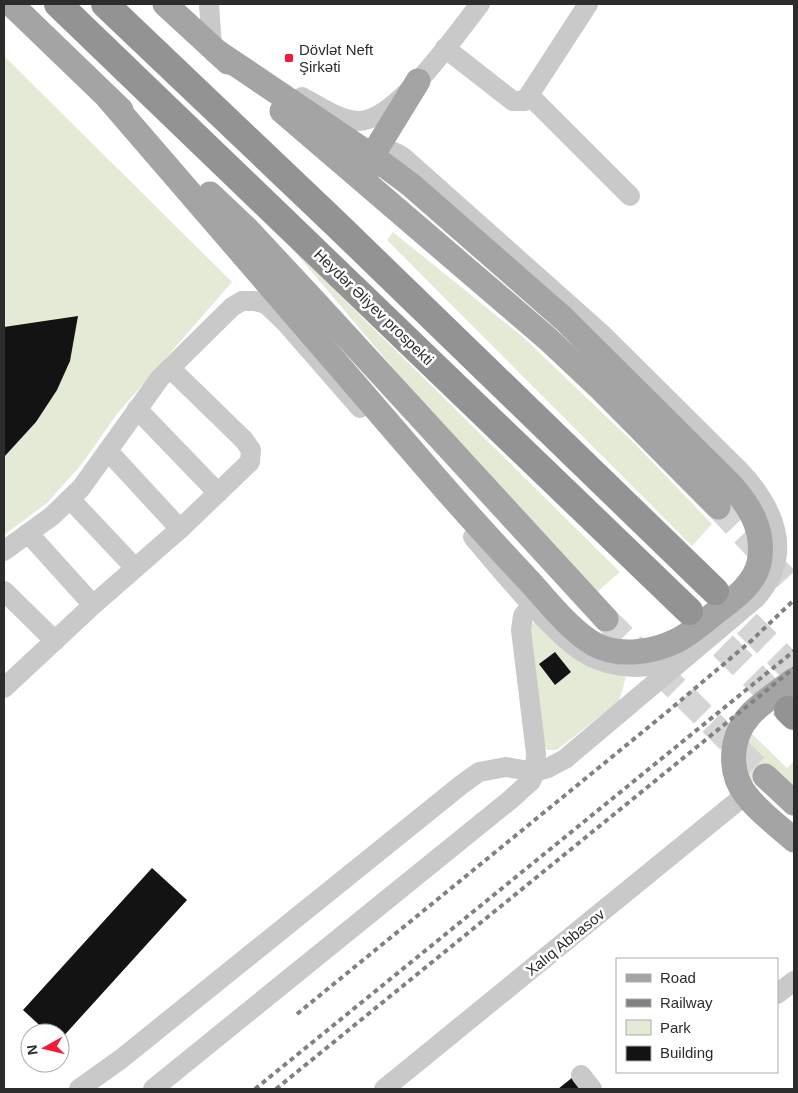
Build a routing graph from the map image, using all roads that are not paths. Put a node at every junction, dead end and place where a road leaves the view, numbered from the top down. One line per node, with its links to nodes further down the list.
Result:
1 (11, 4): 12 (main road)
2 (58, 4): 30 (highway, Heydər Əliyev prospekti)
3 (106, 4): 27 (highway)
4 (165, 4): 9 (main road)
5 (209, 4): 9 (street)
6 (480, 4): 8 (street)
7 (588, 4): 11 (street)
8 (444, 48): 10 (street); 11 (street)
9 (214, 49): 10 (street); 13 (main road); 15 (main road)
10 (418, 81): 13 (main road)
11 (530, 95): 14 (street)
12 (108, 98): 28 (main road); 31 (main road)
13 (372, 156): 15 (main road); 28 (main road); 33 (street)
14 (630, 196)
15 (396, 209): 21 (main road)
16 (170, 368): 17 (street); 19 (street); 28 (street)
17 (137, 409): 18 (street); 19 (street)
18 (108, 451): 20 (street); 22 (street)
19 (218, 493): 22 (street)
20 (70, 499): 23 (street); 25 (street)
21 (718, 507)
22 (180, 528): 25 (street)
23 (28, 533): 24 (street); 29 (street)
24 (4, 551)
25 (135, 568): 29 (street)
26 (4, 591): 32 (street)
27 (715, 591)
28 (535, 599): 33 (street); 36 (street)
29 (93, 605): 32 (street)
30 (689, 611)
31 (606, 619)
32 (55, 641): 35 (street)
33 (695, 649): 36 (street)
34 (794, 680): 38 (main road)
35 (6, 682)
36 (535, 772): 43 (street); 44 (street)
37 (765, 776): 39 (main road)
38 (745, 795): 40 (main road); 45 (street, Xalıq Abbasov)
39 (794, 803)
40 (794, 840)
41 (794, 981): 42 (street)
42 (778, 993)
43 (80, 1089)
44 (153, 1089)
45 (384, 1089)

